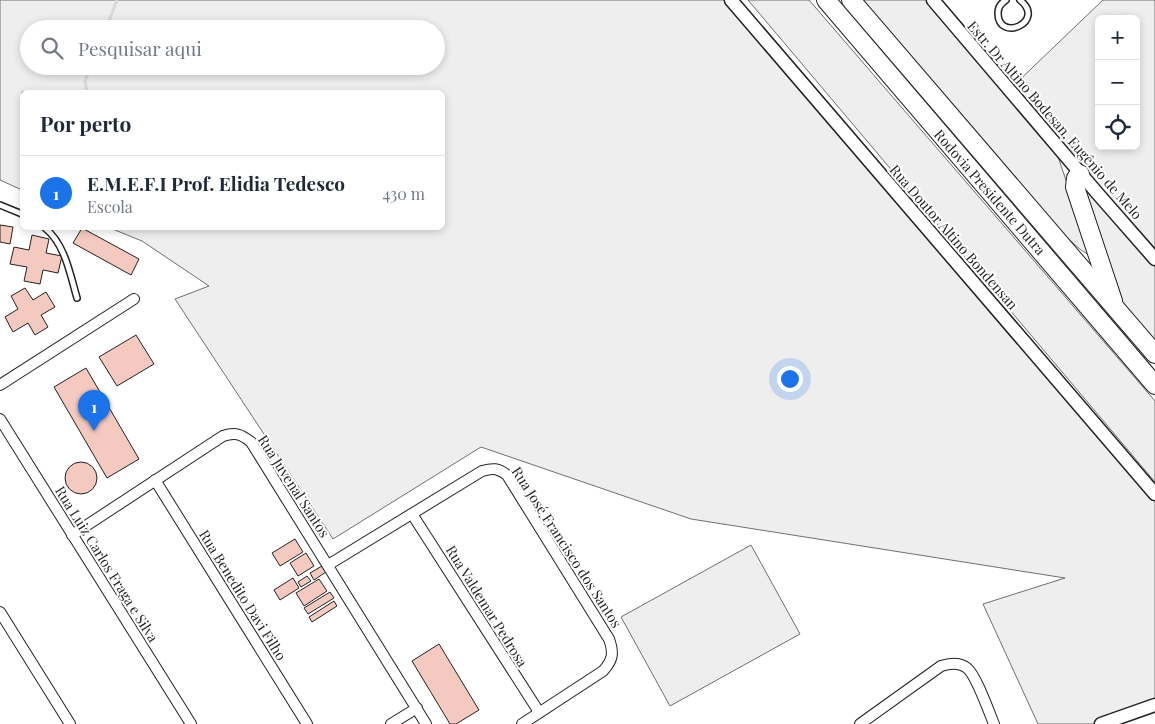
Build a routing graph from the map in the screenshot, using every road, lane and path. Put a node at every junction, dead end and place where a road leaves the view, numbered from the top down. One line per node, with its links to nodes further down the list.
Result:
1 (731, 0): 20 (street, Rua Doutor Altino Bondensan)
2 (826, 0): 17 (highway, Rodovia Presidente Dutra)
3 (851, 0): 14 (highway, Rodovia Presidente Dutra)
4 (933, 0): 7 (street, Estr. Dr Altino Bodesan, Eugênio de Melo)
5 (1020, 0): 6 (lane)
6 (1002, 1)
7 (1080, 174): 11 (street, Estr. Dr Altino Bodesan, Eugênio de Melo); 14 (highway)
8 (0, 205): 9 (lane)
9 (20, 213)
10 (47, 230): 12 (lane)
11 (1155, 259)
12 (77, 298)
13 (134, 299): 16 (street)
14 (1116, 309): 15 (highway, Rodovia Presidente Dutra)
15 (1155, 354)
16 (0, 385)
17 (1155, 385)
18 (0, 419): 22 (street, Rua Luiz Carlos Fraga e Silva)
19 (155, 480): 22 (street, Rua Juvenal Santos); 23 (street, Rua Juvenal Santos); 30 (street, Rua Benedito Davi Filho)
20 (1155, 494)
21 (412, 514): 23 (street, Rua José Francisco dos Santos); 27 (street, Rua Valdemar Pedrosa); 27 (street, Rua José Francisco dos Santos)
22 (72, 535): 29 (street, Rua Luiz Carlos Fraga e Silva)
23 (328, 565): 26 (street, Rua Juvenal Santos)
24 (0, 612): 28 (street)
25 (1155, 705): 36 (street)
26 (417, 708): 31 (street); 32 (street, Rua Juvenal Santos)
27 (539, 712): 33 (street)
28 (70, 724)
29 (191, 724)
30 (308, 724)
31 (391, 724)
32 (426, 724)
33 (522, 724)
34 (860, 724): 35 (street)
35 (994, 724)
36 (1101, 724)

